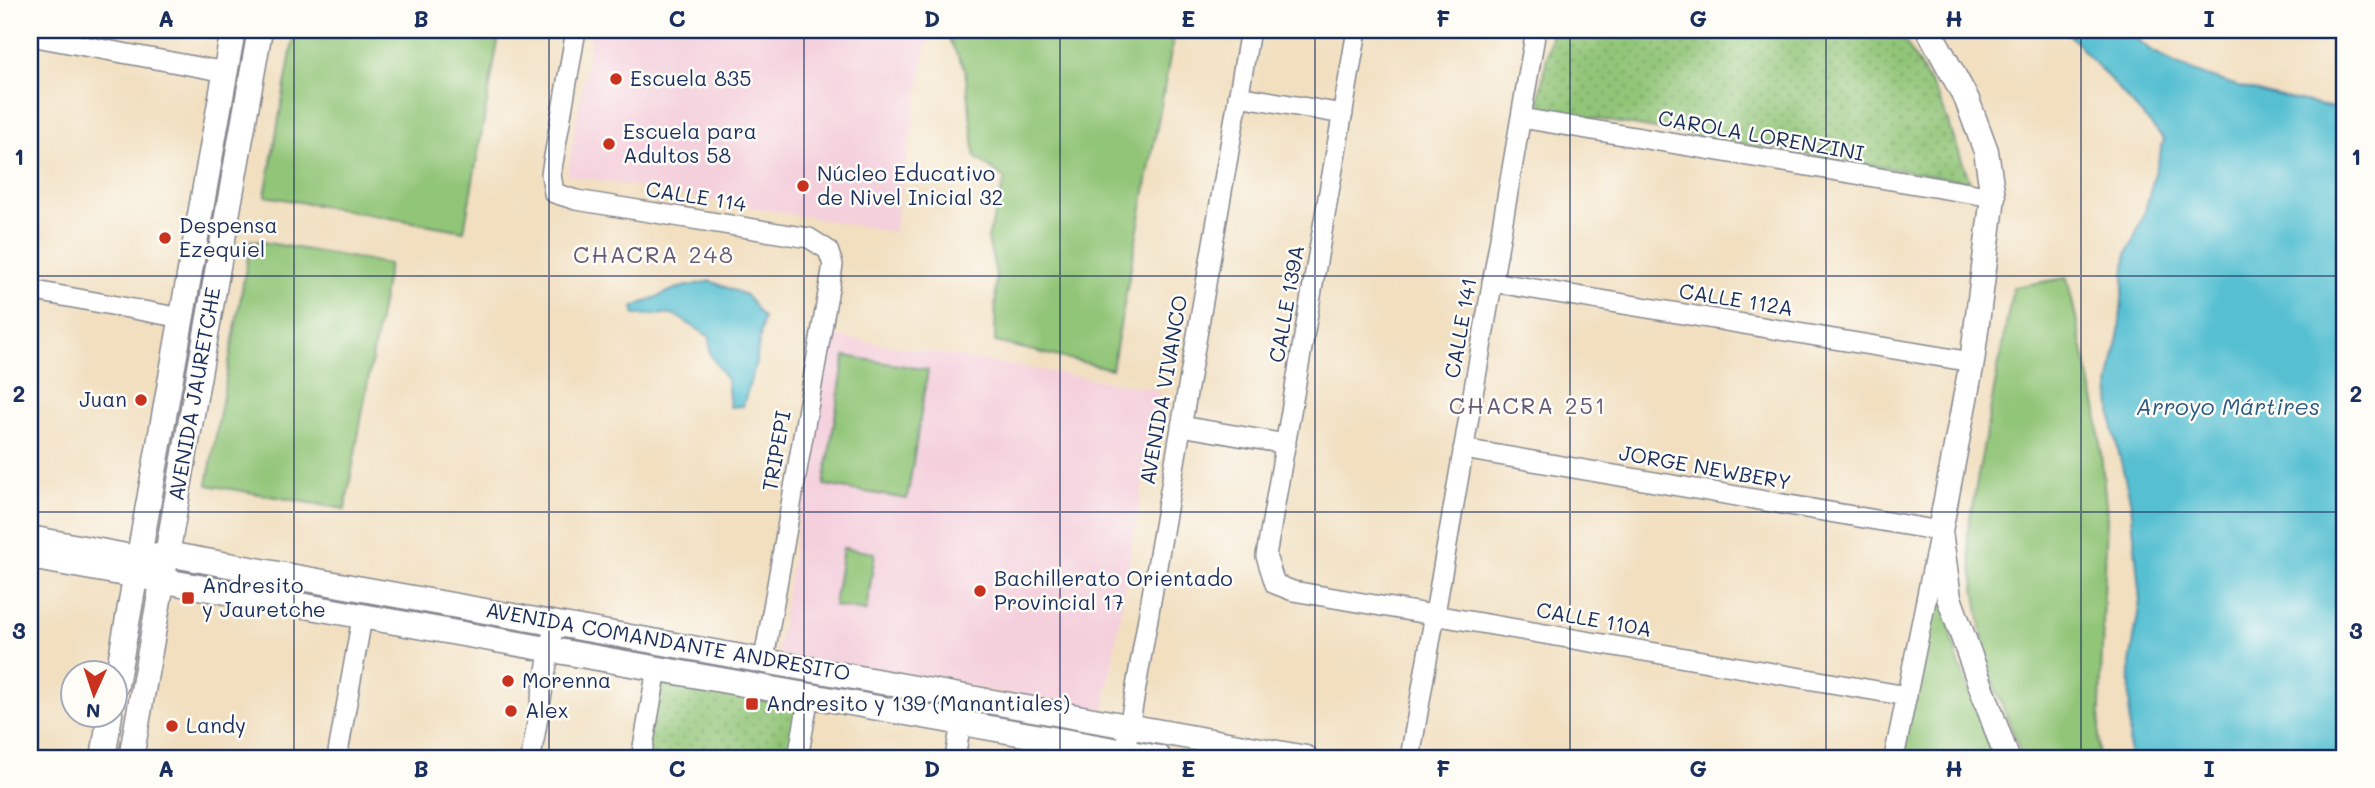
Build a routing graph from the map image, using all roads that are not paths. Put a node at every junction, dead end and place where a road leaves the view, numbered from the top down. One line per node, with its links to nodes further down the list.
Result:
1 (233, 30): 9 (main road, AVENIDA JAURETCHE)
2 (260, 30): 24 (main road, AVENIDA JAURETCHE)
3 (576, 30): 14 (street, CALLE 114)
4 (1250, 30): 10 (street, AVENIDA VIVANCO)
5 (1357, 30): 11 (street, CALLE 139A)
6 (1536, 30): 12 (street, CALLE 141)
7 (1929, 30): 13 (main road)
8 (30, 36): 9 (street)
9 (226, 72): 17 (main road, AVENIDA JAURETCHE)
10 (1238, 96): 11 (street); 19 (street, AVENIDA VIVANCO)
11 (1343, 114): 20 (street, CALLE 139A)
12 (1521, 118): 13 (street, CAROLA LORENZINI); 15 (street, CALLE 141)
13 (1993, 197): 18 (main road)
14 (828, 250): 34 (street, TRIPEPI)
15 (1492, 282): 18 (street, CALLE 112A); 21 (street, CALLE 141)
16 (30, 290): 17 (street)
17 (182, 318): 26 (main road, AVENIDA JAURETCHE)
18 (1972, 362): 22 (main road)
19 (1181, 426): 20 (street); 39 (street, AVENIDA VIVANCO)
20 (1286, 444): 28 (street, CALLE 139A)
21 (1463, 450): 22 (street, JORGE NEWBERY); 29 (street, CALLE 141)
22 (1940, 531): 37 (street); 53 (main road)
23 (30, 538): 26 (main road, AVENIDA COMANDANTE ANDRESITO)
24 (167, 554): 26 (main road, AVENIDA COMANDANTE ANDRESITO); 27 (main road, AVENIDA JAURETCHE); 31 (main road, AVENIDA COMANDANTE ANDRESITO)
25 (30, 557): 26 (main road, AVENIDA COMANDANTE ANDRESITO)
26 (136, 567): 27 (main road, AVENIDA COMANDANTE ANDRESITO); 33 (main road, AVENIDA JAURETCHE)
27 (162, 582): 30 (main road, AVENIDA COMANDANTE ANDRESITO); 43 (main road, AVENIDA JAURETCHE)
28 (1275, 584): 29 (street, CALLE 110A)
29 (1435, 615): 37 (street, CALLE 110A); 51 (street, CALLE 141)
30 (362, 618): 32 (main road, AVENIDA COMANDANTE ANDRESITO); 44 (street)
31 (555, 622): 32 (street); 34 (main road, AVENIDA COMANDANTE ANDRESITO)
32 (550, 651): 35 (main road, AVENIDA COMANDANTE ANDRESITO); 45 (street)
33 (121, 658)
34 (764, 659): 39 (main road, AVENIDA COMANDANTE ANDRESITO)
35 (657, 669): 36 (main road, AVENIDA COMANDANTE ANDRESITO); 46 (street)
36 (809, 696): 38 (main road, AVENIDA COMANDANTE ANDRESITO); 47 (street)
37 (1907, 696): 52 (street)
38 (961, 723): 41 (main road, AVENIDA COMANDANTE ANDRESITO); 48 (street)
39 (1129, 726): 41 (street, AVENIDA VIVANCO); 50 (main road, AVENIDA COMANDANTE ANDRESITO)
40 (108, 728): 42 (main road)
41 (1124, 755): 49 (main road, AVENIDA COMANDANTE ANDRESITO)
42 (103, 758)
43 (131, 758)
44 (337, 758)
45 (531, 758)
46 (641, 758)
47 (798, 758)
48 (955, 758)
49 (1159, 758)
50 (1306, 758)
51 (1410, 758)
52 (1894, 758)
53 (2007, 758)

